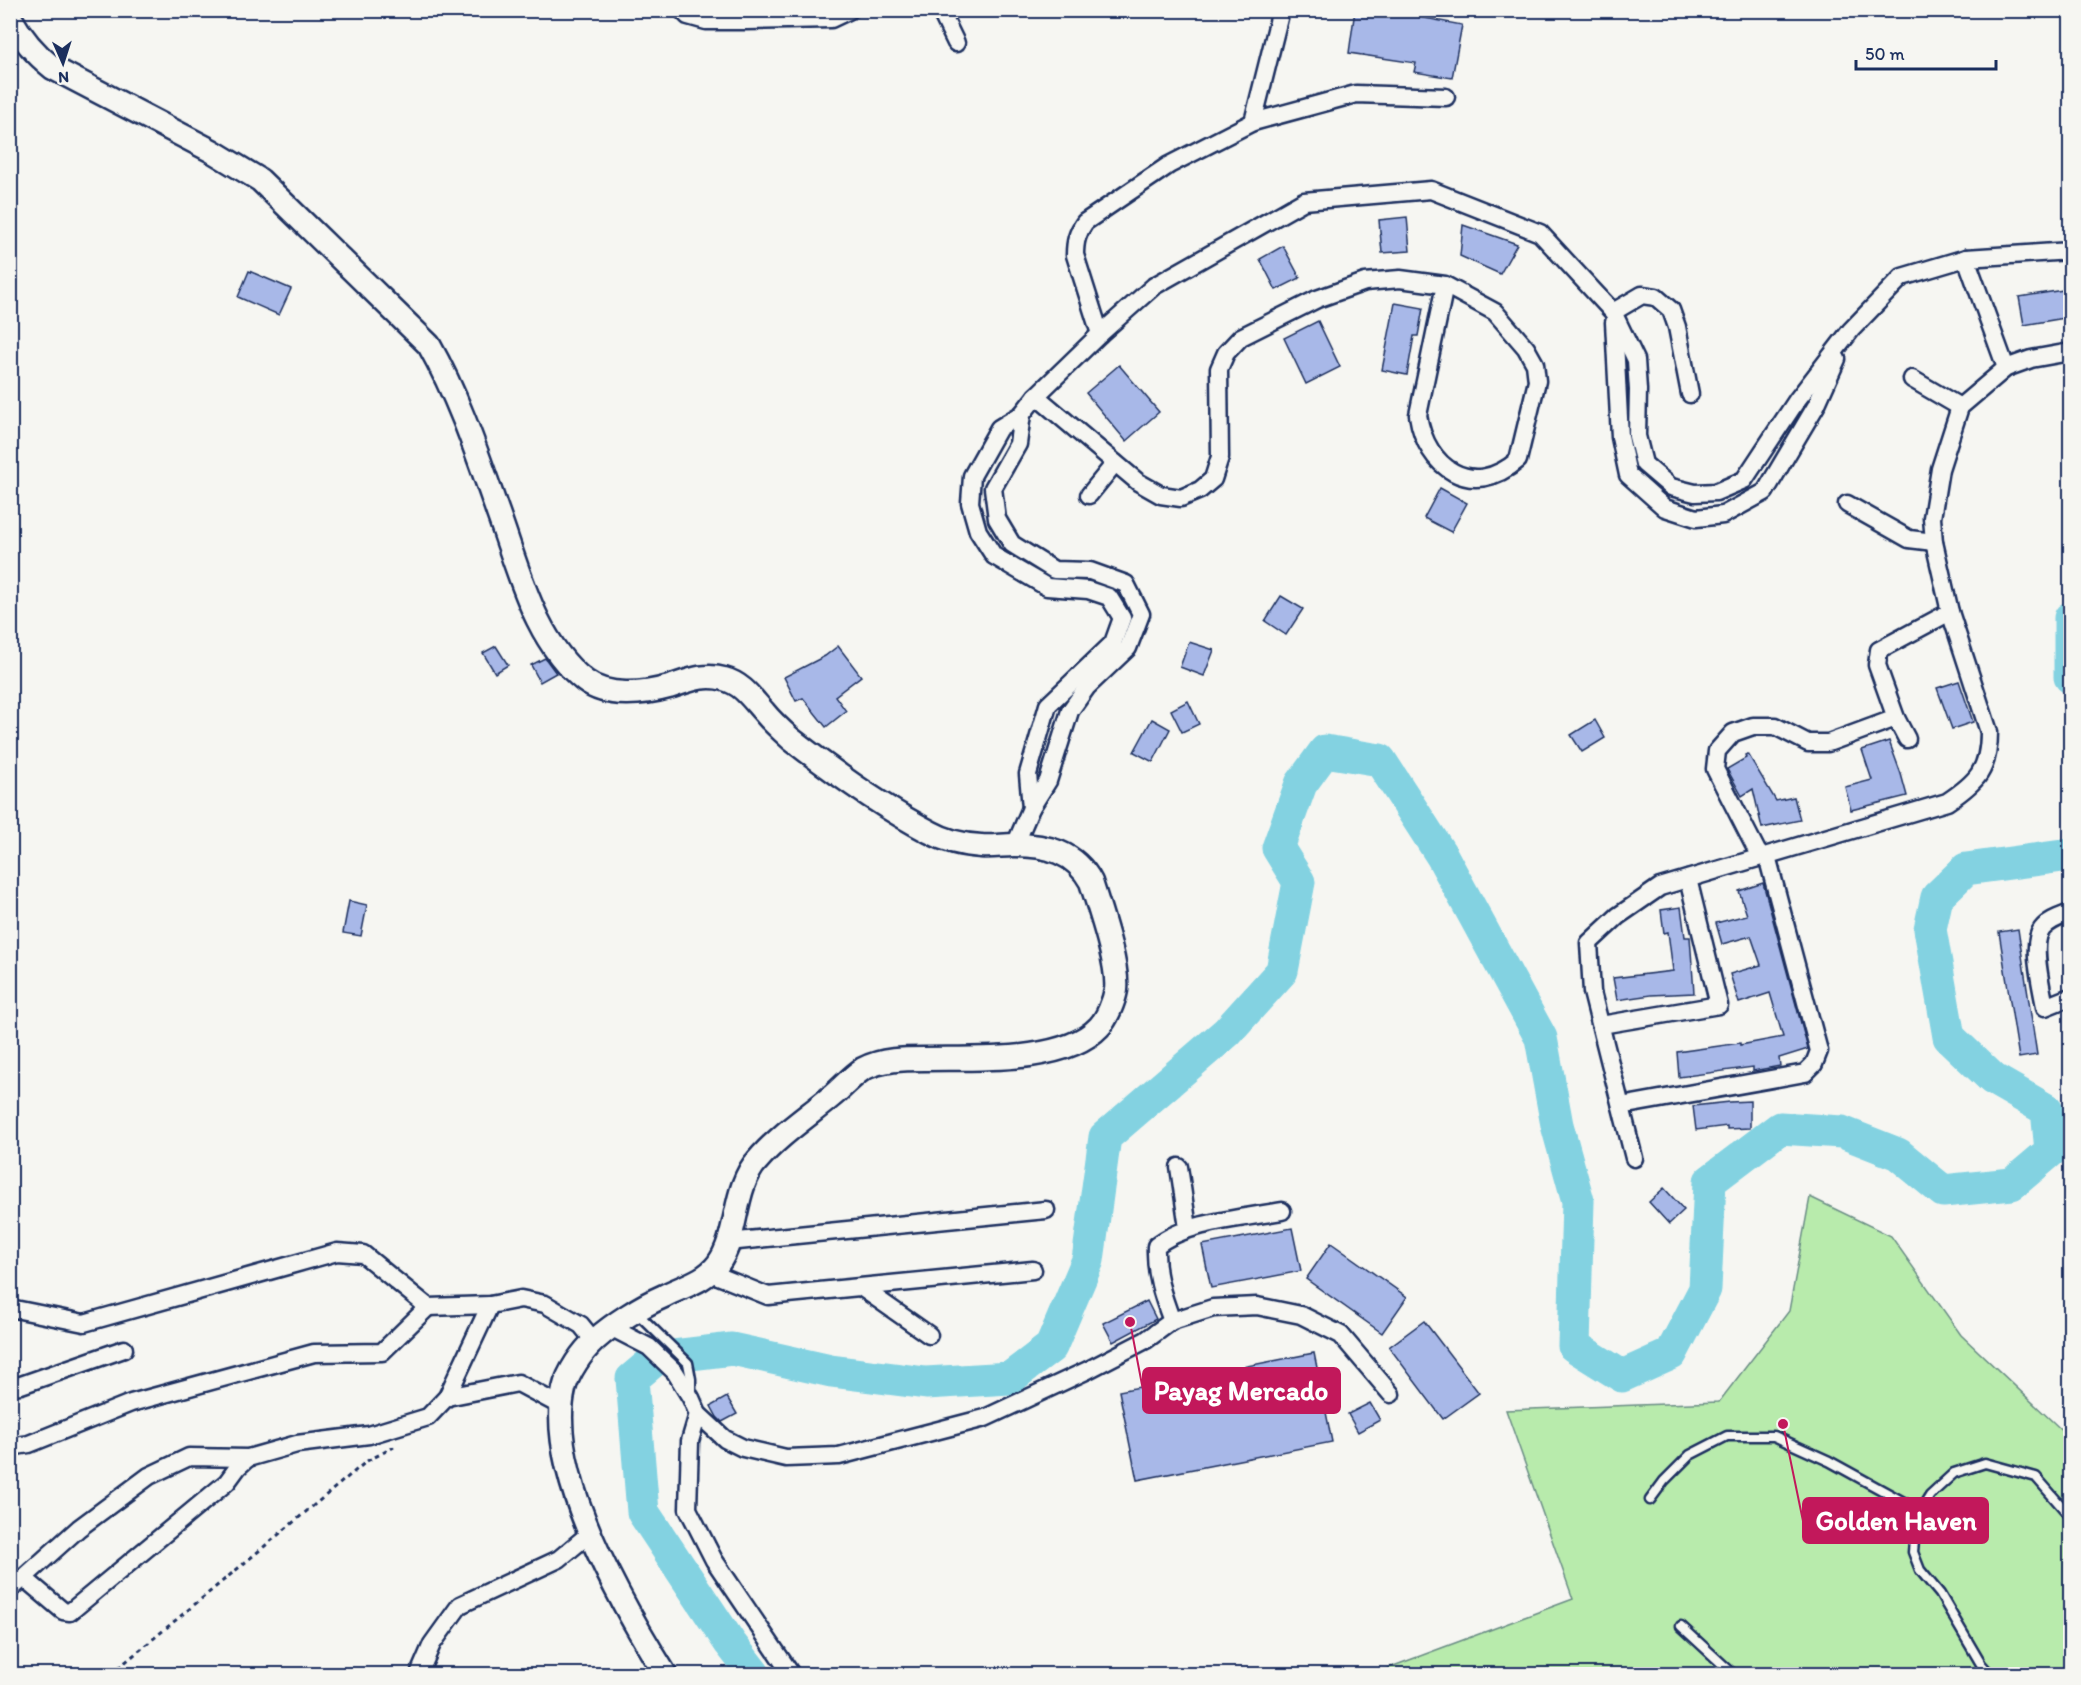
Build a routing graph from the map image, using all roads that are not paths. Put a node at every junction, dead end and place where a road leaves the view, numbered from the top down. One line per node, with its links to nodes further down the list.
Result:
1 (850, 10): 5 (street)
2 (940, 10): 8 (street)
3 (1281, 10): 10 (street)
4 (685, 13): 6 (street)
5 (832, 15): 6 (street)
6 (747, 16)
7 (10, 17): 34 (main road)
8 (956, 43)
9 (1446, 97): 10 (street)
10 (1253, 122): 16 (street)
11 (2070, 251): 12 (street)
12 (1966, 258): 15 (street); 18 (street)
13 (1445, 285): 13 (street); 24 (street)
14 (1613, 312): 15 (street); 15 (street); 16 (street); 20 (street)
15 (1851, 330)
16 (1100, 334): 21 (street)
17 (2070, 352): 18 (street)
18 (2006, 368): 22 (street)
19 (1912, 379): 22 (street)
20 (1690, 394)
21 (1036, 396): 23 (street); 24 (street)
22 (1960, 407): 27 (street)
23 (1022, 414): 29 (street); 30 (street)
24 (1115, 463): 25 (street)
25 (1089, 495)
26 (1847, 504): 27 (street)
27 (1934, 542): 28 (street)
28 (1950, 612): 31 (street); 35 (street)
29 (1048, 705): 30 (street); 33 (street)
30 (1070, 711): 33 (street)
31 (1896, 718): 32 (street); 35 (street)
32 (1907, 739)
33 (1031, 808): 34 (street)
34 (1015, 845): 46 (main road)
35 (1764, 857): 36 (street); 40 (street)
36 (1688, 879): 39 (street); 39 (street)
37 (2070, 913): 38 (street)
38 (2070, 997)
39 (1601, 1025): 40 (street)
40 (1621, 1106): 41 (street)
41 (1634, 1158)
42 (1179, 1167): 45 (street)
43 (1046, 1210): 46 (street)
44 (1282, 1211): 45 (street)
45 (1188, 1228): 54 (street)
46 (728, 1242): 48 (main road)
47 (1033, 1270): 49 (street)
48 (711, 1273): 49 (street); 53 (main road)
49 (862, 1288): 56 (street)
50 (490, 1305): 51 (street); 55 (street); 61 (street)
51 (428, 1307): 52 (street); 64 (street)
52 (10, 1308)
53 (635, 1312): 55 (main road); 57 (lane)
54 (1172, 1321): 60 (street); 63 (street)
55 (603, 1334): 57 (street); 62 (main road)
56 (928, 1335)
57 (656, 1343): 63 (street)
58 (124, 1350): 59 (street)
59 (10, 1386)
60 (1391, 1394)
61 (447, 1397): 62 (street); 65 (street)
62 (561, 1406): 69 (main road)
63 (698, 1414): 75 (street)
64 (10, 1447)
65 (248, 1458): 70 (street); 70 (street)
66 (1650, 1500): 67 (lane)
67 (1920, 1511): 68 (lane); 77 (lane)
68 (2070, 1516)
69 (589, 1534): 73 (street); 74 (main road)
70 (24, 1578): 71 (street)
71 (10, 1590)
72 (1681, 1626): 76 (lane)
73 (419, 1674)
74 (666, 1674)
75 (791, 1674)
76 (1733, 1674)
77 (1990, 1674)

